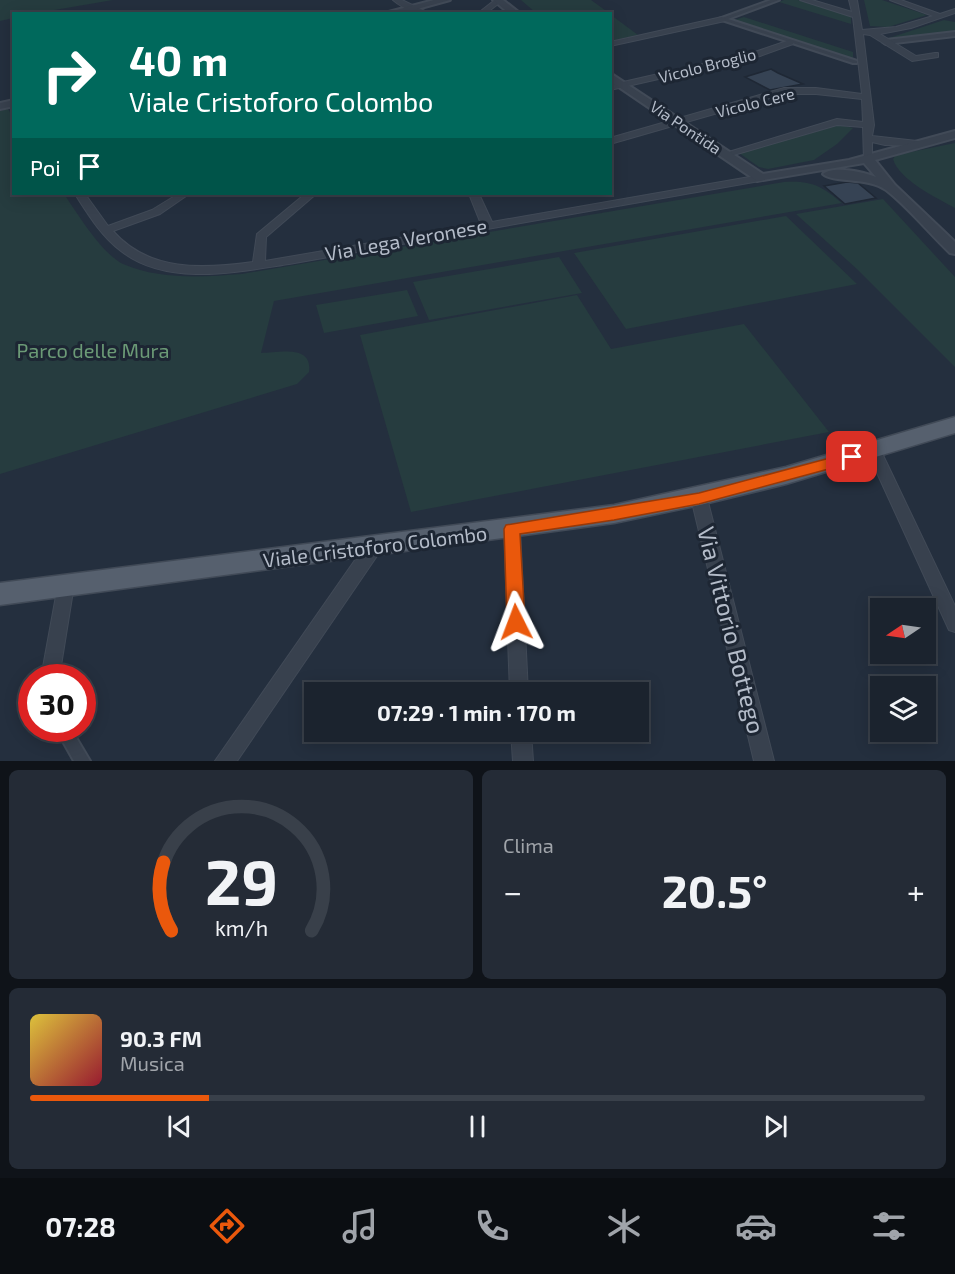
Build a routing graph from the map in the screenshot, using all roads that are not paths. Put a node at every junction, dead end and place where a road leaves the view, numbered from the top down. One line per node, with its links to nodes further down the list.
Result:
1 (397, 0): 8 (street)
2 (446, 0): 8 (street)
3 (497, 0): 12 (street); 13 (street)
4 (776, 0): 16 (street)
5 (804, 0): 14 (street)
6 (854, 0): 14 (street)
7 (894, 0): 15 (street)
8 (410, 8): 10 (street); 11 (street)
9 (955, 11): 15 (street)
10 (393, 12)
11 (422, 12)
12 (482, 12)
13 (515, 12)
14 (857, 16): 18 (street)
15 (940, 16): 17 (street); 19 (street)
16 (722, 19): 23 (street); 25 (street)
17 (955, 20)
18 (860, 32): 19 (street); 29 (street)
19 (873, 33): 22 (street)
20 (955, 34): 22 (street)
21 (790, 42): 27 (street, Vicolo Broglio)
22 (885, 42): 24 (street)
23 (612, 44)
24 (935, 55)
25 (855, 62)
26 (612, 77): 27 (street, Via Pontida)
27 (623, 85): 28 (street, Vicolo Broglio); 30 (street, Via Pontida)
28 (612, 88)
29 (866, 97): 30 (street, Vicolo Cere); 31 (street)
30 (679, 123): 34 (street, Vicolo Cere); 36 (street, Via Pontida)
31 (869, 125): 33 (street); 36 (street)
32 (955, 134): 35 (street)
33 (868, 138): 35 (street); 37 (street)
34 (612, 140)
35 (917, 144): 37 (street)
36 (727, 154): 38 (street, Via Pontida)
37 (867, 158): 39 (street); 42 (street)
38 (749, 170): 40 (street); 41 (street, Via Pontida)
39 (796, 173): 40 (street); 42 (street)
40 (778, 176): 41 (street)
41 (761, 178): 48 (street, Via Lega Veronese)
42 (891, 188): 51 (street)
43 (81, 195): 50 (street, Via Lega Veronese)
44 (182, 195): 50 (street)
45 (310, 195): 52 (street)
46 (474, 195): 49 (street)
47 (604, 195): 48 (street)
48 (609, 205): 49 (street, Via Lega Veronese)
49 (488, 226): 52 (street, Via Lega Veronese)
50 (106, 230): 52 (street, Via Lega Veronese)
51 (955, 250)
52 (259, 264)
53 (955, 425): 54 (main road, Viale Cristoforo Colombo)
54 (874, 451): 55 (main road, Viale Cristoforo Colombo); 60 (street)
55 (699, 498): 56 (main road, Viale Cristoforo Colombo); 68 (street, Via Vittorio Bottego)
56 (512, 529): 57 (main road, Viale Cristoforo Colombo); 62 (street)
57 (375, 545): 58 (main road, Viale Cristoforo Colombo); 66 (street)
58 (66, 585): 59 (main road, Viale Cristoforo Colombo); 61 (street)
59 (0, 594)
60 (955, 625)
61 (52, 664)
62 (519, 682)
63 (71, 742): 65 (street)
64 (522, 742): 67 (street)
65 (82, 761)
66 (225, 761)
67 (523, 761)
68 (764, 761)

